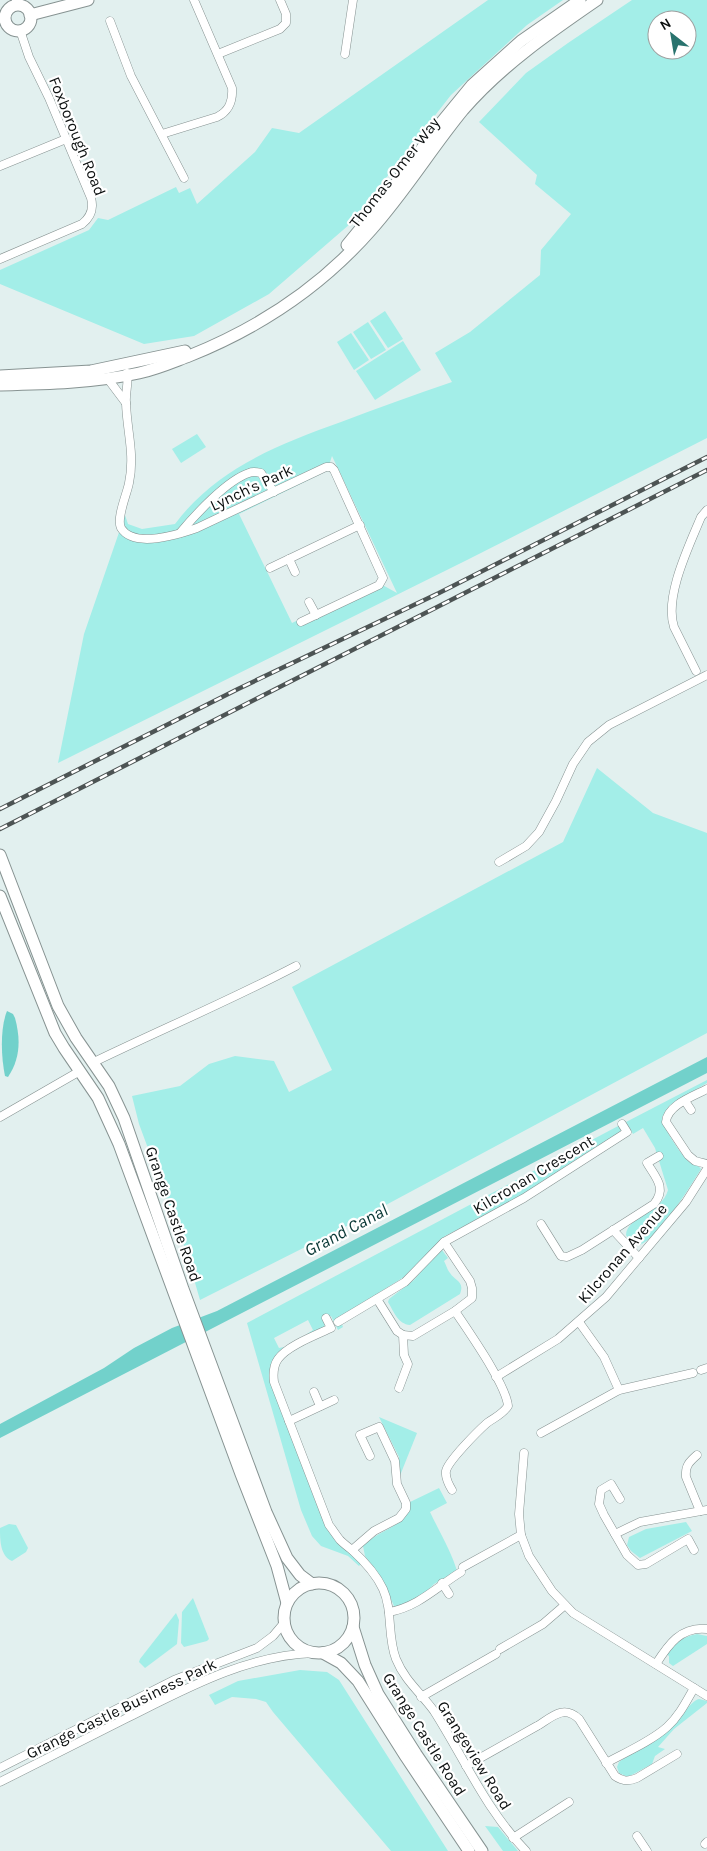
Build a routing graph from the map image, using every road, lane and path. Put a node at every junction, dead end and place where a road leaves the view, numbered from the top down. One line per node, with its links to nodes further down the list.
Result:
1 (88, 0): 8 (main road)
2 (194, 0): 12 (street)
3 (280, 0): 12 (street)
4 (353, 0): 13 (street)
5 (580, 0): 19 (main road, Thomas Omer Way)
6 (597, 0): 20 (main road, Thomas Omer Way)
7 (16, 2): 8 (main road); 9 (main road)
8 (30, 15): 11 (main road)
9 (2, 20): 11 (main road)
10 (110, 20): 14 (street)
11 (20, 30): 15 (street, Foxborough Road)
12 (218, 54): 14 (street)
13 (345, 54)
14 (162, 134): 17 (street)
15 (66, 139): 16 (street); 18 (street, Foxborough Road)
16 (0, 166)
17 (184, 178)
18 (0, 259)
19 (120, 365): 20 (street); 21 (main road, Thomas Omer Way)
20 (128, 375): 22 (main road, Thomas Omer Way); 24 (street)
21 (0, 376)
22 (108, 379): 23 (main road, Thomas Omer Way); 24 (street)
23 (0, 385)
24 (126, 403): 28 (street, Lynch's Park)
25 (274, 492): 27 (street, Lynch's Park); 28 (street, Lynch's Park); 28 (street)
26 (707, 510): 35 (street)
27 (360, 525): 29 (street); 33 (street, Lynch's Park)
28 (179, 534)
29 (289, 559): 30 (street); 31 (street)
30 (270, 568)
31 (295, 572)
32 (309, 602): 33 (street)
33 (316, 615): 34 (street, Lynch's Park)
34 (301, 622)
35 (696, 672)
36 (707, 675): 38 (street)
37 (1, 858): 41 (main road, Grange Castle Road)
38 (499, 862)
39 (0, 896): 42 (main road, Grange Castle Road)
40 (296, 966): 41 (street)
41 (92, 1063): 55 (main road, Grange Castle Road)
42 (80, 1071): 46 (street); 55 (main road, Grange Castle Road)
43 (707, 1089): 44 (street)
44 (685, 1101): 45 (street); 49 (street)
45 (690, 1110)
46 (0, 1117)
47 (622, 1124): 53 (street, Kilcronan Crescent)
48 (658, 1156): 52 (street)
49 (707, 1164)
50 (707, 1169): 54 (street, Kilcronan Avenue)
51 (542, 1224): 52 (street)
52 (612, 1230): 54 (street)
53 (444, 1242): 56 (street, Kilcronan Crescent); 57 (street)
54 (639, 1258): 60 (street, Kilcronan Avenue)
55 (179, 1292): 62 (main road, Grange Castle Road)
56 (377, 1299): 59 (street, Kilcronan Crescent); 61 (street)
57 (456, 1311): 61 (street); 64 (street)
58 (326, 1318): 70 (street, Grangeview Road)
59 (338, 1322)
60 (579, 1322): 64 (street, Kilcronan Avenue); 66 (street)
61 (403, 1335): 65 (street)
62 (204, 1360): 83 (main road, Grange Castle Road); 85 (main road, Grange Castle Road)
63 (700, 1370): 66 (street)
64 (496, 1377): 75 (street)
65 (400, 1388)
66 (619, 1390): 71 (street)
67 (314, 1392): 69 (street)
68 (334, 1400): 69 (street)
69 (320, 1406): 70 (street)
70 (289, 1421): 80 (street, Grangeview Road)
71 (541, 1433)
72 (524, 1452): 79 (street)
73 (697, 1455): 77 (street)
74 (370, 1456): 80 (street)
75 (452, 1490)
76 (620, 1499): 78 (street)
77 (704, 1510): 78 (street)
78 (615, 1534): 81 (street)
79 (521, 1535): 82 (street); 86 (street)
80 (352, 1550): 87 (street, Grangeview Road)
81 (694, 1550)
82 (442, 1583): 84 (street); 87 (street)
83 (312, 1584): 85 (main road); 89 (main road, Grange Castle Road)
84 (449, 1594)
85 (287, 1602): 88 (main road, Grange Castle Road)
86 (565, 1606): 92 (street); 94 (street)
87 (389, 1612): 94 (street, Grangeview Road)
88 (284, 1623): 91 (main road, Grange Castle Road); 99 (street, Grange Castle Business Park)
89 (353, 1627): 91 (main road); 106 (main road, Grange Castle Road)
90 (707, 1629): 92 (street)
91 (319, 1653): 100 (street, Grange Castle Business Park); 105 (main road, Grange Castle Road)
92 (656, 1664): 93 (street)
93 (694, 1688): 95 (street); 97 (street)
94 (422, 1696): 98 (street, Grangeview Road)
95 (707, 1696)
96 (677, 1754): 97 (street)
97 (606, 1763): 98 (street)
98 (466, 1766): 103 (street, Grangeview Road)
99 (0, 1768)
100 (0, 1782)
101 (569, 1802): 103 (street)
102 (637, 1836): 104 (street)
103 (513, 1838): 107 (street, Grangeview Road)
104 (645, 1850)
105 (469, 1851)
106 (482, 1851)
107 (526, 1851)

